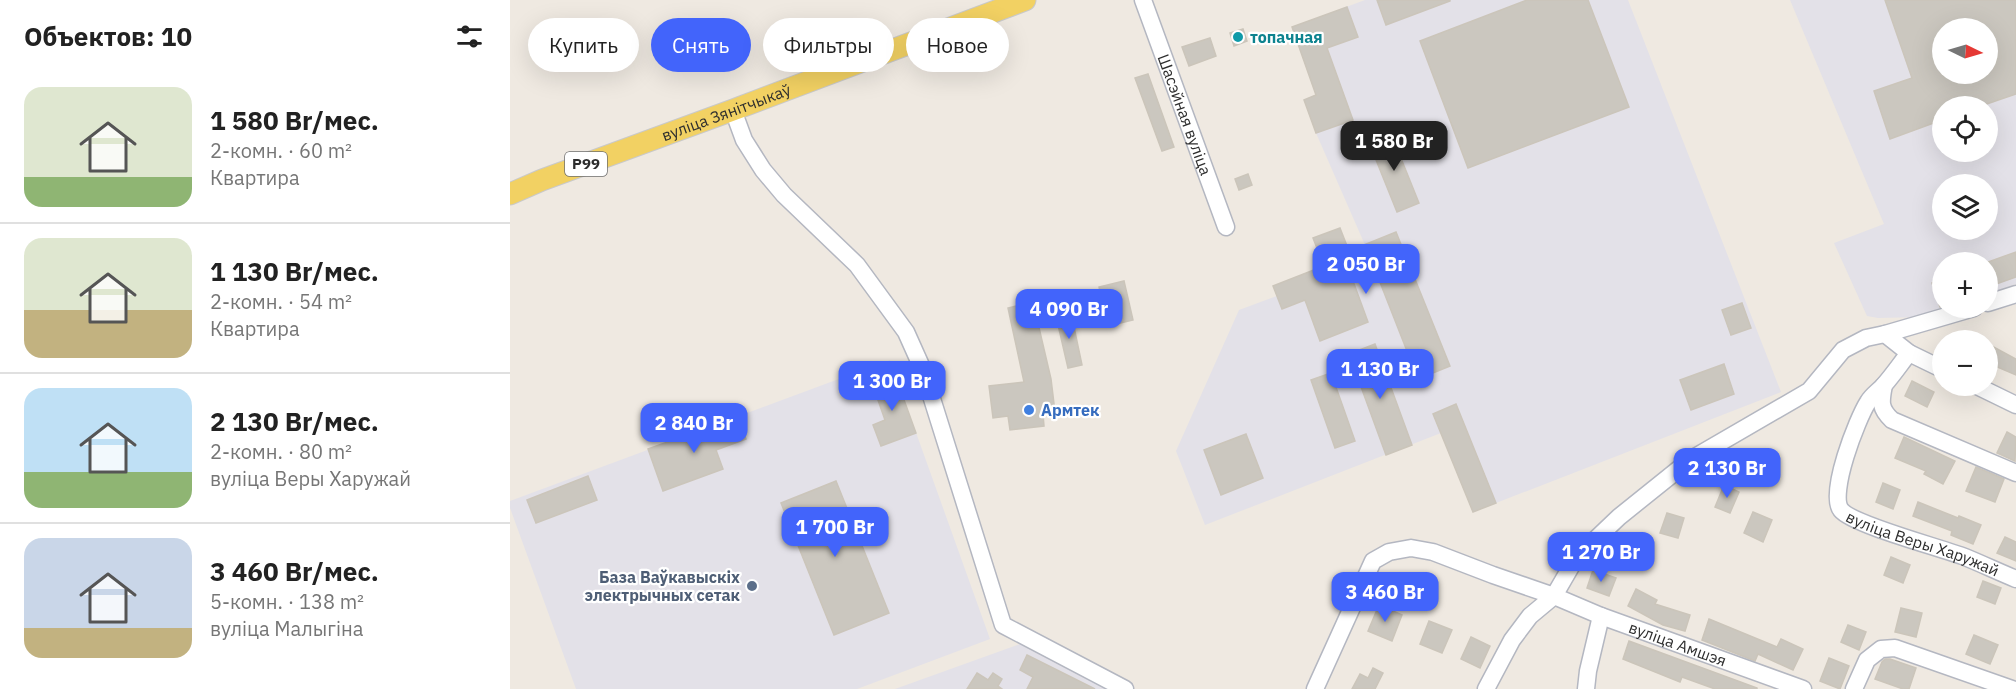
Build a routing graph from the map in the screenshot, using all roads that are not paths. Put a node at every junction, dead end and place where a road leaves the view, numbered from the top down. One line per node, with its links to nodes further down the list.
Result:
1 (1025, 0): 3 (main road, вуліца Зянітчыкаў / Р99)
2 (1143, 0): 5 (street, Шасэйная вуліца)
3 (733, 110): 4 (main road, вуліца Зянітчыкаў / Р99); 19 (street)
4 (510, 194)
5 (1226, 227)
6 (2016, 294): 7 (street)
7 (1998, 300)
8 (1940, 318): 9 (street)
9 (1885, 334): 10 (street); 17 (street)
10 (1909, 352): 11 (street); 12 (street)
11 (1932, 364)
12 (1884, 385): 15 (street); 16 (street, вуліца Веры Харужай)
13 (1998, 396): 14 (street)
14 (2016, 405)
15 (2016, 473)
16 (2016, 579)
17 (1554, 596): 18 (street, вуліца Амшэя); 20 (street, вуліца Амшэя); 21 (street)
18 (1601, 616): 22 (street); 23 (street, вуліца Амшэя)
19 (1125, 689)
20 (1315, 689)
21 (1486, 689)
22 (1586, 689)
23 (1802, 689)
24 (1854, 689): 25 (street)
25 (2012, 689)

